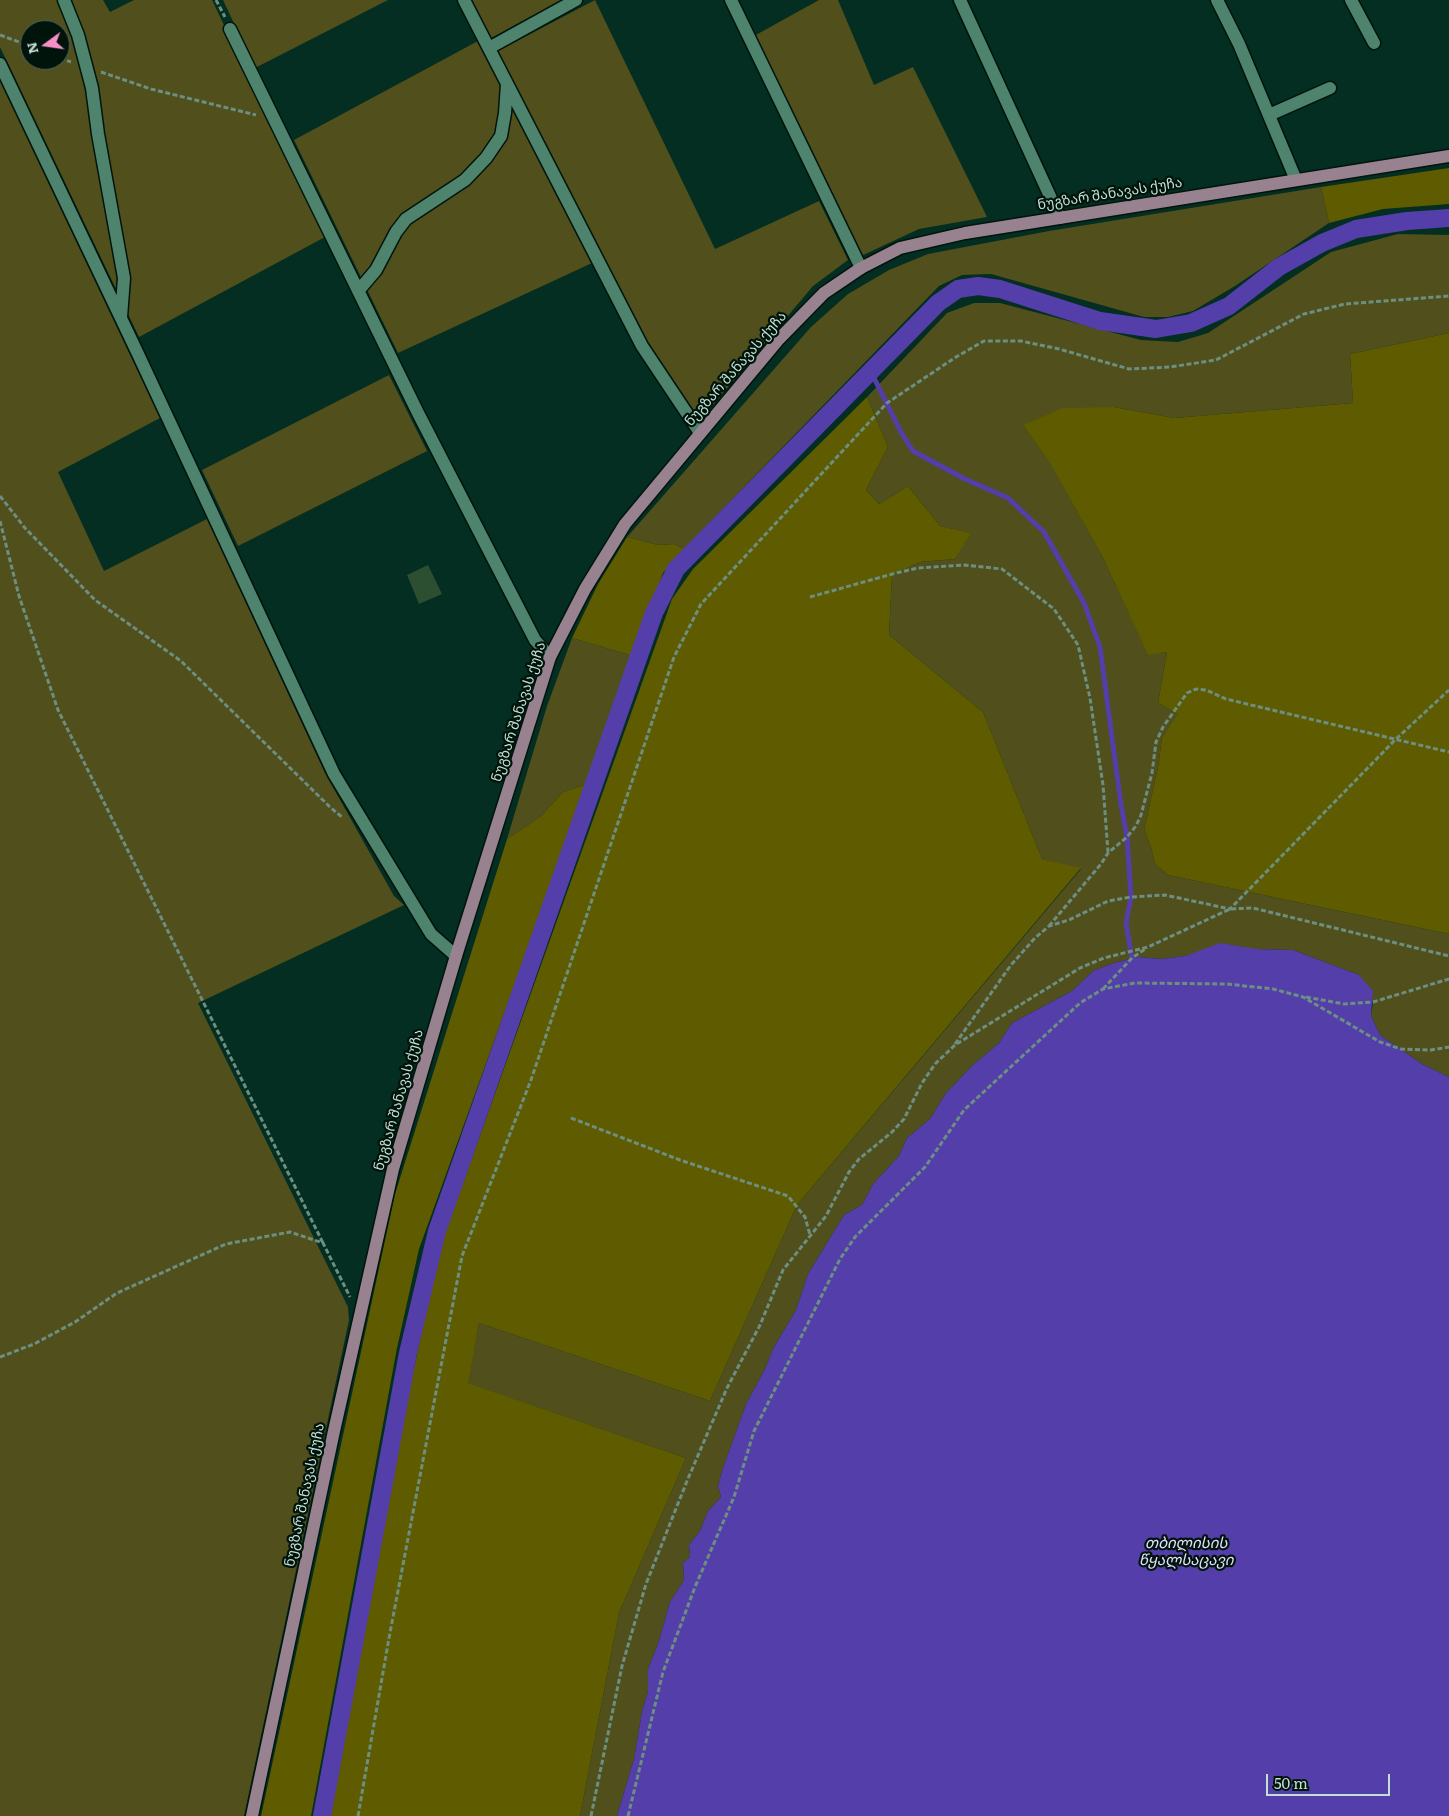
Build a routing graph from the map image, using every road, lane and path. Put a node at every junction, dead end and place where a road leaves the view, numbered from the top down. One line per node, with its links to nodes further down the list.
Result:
1 (64, 0): 16 (street)
2 (216, 0): 9 (path)
3 (464, 0): 13 (street)
4 (576, 0): 13 (street)
5 (731, 0): 24 (street)
6 (960, 0): 23 (street)
7 (1217, 0): 19 (street)
8 (1352, 0): 12 (street)
9 (230, 29): 20 (street)
10 (0, 35): 11 (path)
11 (20, 42)
12 (1374, 43)
13 (489, 48): 17 (street)
14 (70, 61): 16 (path)
15 (0, 64): 27 (street)
16 (86, 67): 20 (path); 27 (street)
17 (507, 84): 25 (street); 28 (street)
18 (1330, 88): 19 (street)
19 (1269, 116): 22 (street)
20 (276, 120): 25 (street)
21 (1449, 156): 22 (main road, ნუგზარ შანავას ქუჩა)
22 (1296, 180): 23 (main road, ნუგზარ შანავას ქუჩა)
23 (1060, 218): 24 (main road, ნუგზარ შანავას ქუჩა)
24 (861, 268): 28 (main road, ნუგზარ შანავას ქუჩა)
25 (359, 290): 32 (street)
26 (1449, 296): 54 (path)
27 (121, 319): 41 (street)
28 (700, 433): 32 (main road, ნუგზარ შანავას ქუჩა)
29 (0, 496): 36 (path)
30 (0, 521): 50 (path)
31 (810, 597): 37 (path)
32 (550, 657): 41 (main road, ნუგზარ შანავას ქუჩა)
33 (1449, 690): 34 (path)
34 (1396, 739): 35 (path); 37 (path); 38 (path)
35 (1449, 752)
36 (345, 820)
37 (1108, 853): 39 (path)
38 (1230, 909): 39 (path); 40 (path); 42 (path)
39 (1049, 926): 46 (path)
40 (1148, 947): 44 (path); 46 (path)
41 (456, 956): 51 (main road, ნუგზარ შანავას ქუჩა)
42 (1449, 956)
43 (1449, 980): 45 (path)
44 (1103, 989): 45 (path); 56 (path)
45 (1303, 997): 47 (path)
46 (954, 1045): 49 (path)
47 (1449, 1047)
48 (571, 1118): 49 (path)
49 (810, 1236): 55 (path)
50 (323, 1243): 51 (path); 52 (path)
51 (360, 1316): 53 (main road, ნუგზარ შანავას ქუჩა)
52 (0, 1357)
53 (252, 1816)
54 (358, 1816)
55 (591, 1816)
56 (628, 1816)

